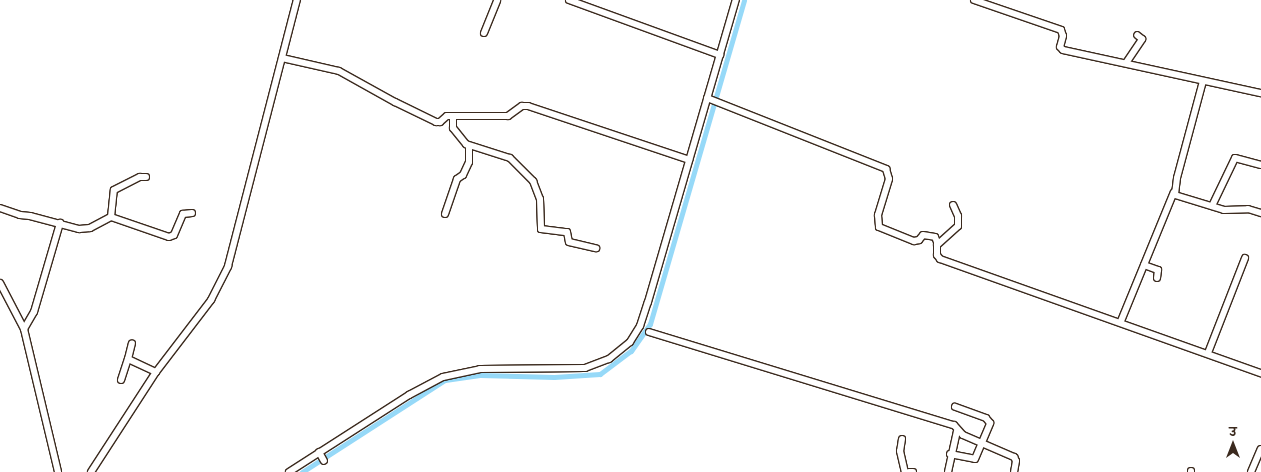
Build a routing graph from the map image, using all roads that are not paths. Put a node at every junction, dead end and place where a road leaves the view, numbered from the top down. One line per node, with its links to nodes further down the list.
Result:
1 (297, 0): 9 (street)
2 (497, 0): 6 (street)
3 (569, 0): 8 (street)
4 (736, 0): 8 (street)
5 (974, 0): 10 (street)
6 (484, 33)
7 (1137, 35): 10 (street)
8 (720, 55): 13 (street)
9 (282, 58): 14 (street); 40 (street)
10 (1126, 63): 11 (street)
11 (1203, 81): 12 (street); 19 (street)
12 (1261, 93)
13 (712, 100): 16 (street); 28 (street)
14 (453, 116): 15 (street); 16 (street)
15 (469, 146): 25 (street); 29 (street)
16 (689, 160): 51 (street)
17 (1261, 165): 21 (street)
18 (146, 177): 26 (street)
19 (1174, 192): 21 (street); 31 (street)
20 (953, 205): 28 (street)
21 (1212, 206): 24 (street)
22 (0, 208): 27 (street)
23 (192, 213): 26 (street)
24 (1261, 213)
25 (446, 214)
26 (111, 217): 27 (street)
27 (60, 223): 35 (street)
28 (938, 245): 34 (street)
29 (596, 248)
30 (1245, 258): 38 (street)
31 (1144, 265): 32 (street); 34 (street)
32 (1157, 278)
33 (0, 283): 35 (street)
34 (1121, 322): 38 (street)
35 (24, 329): 49 (street)
36 (649, 332): 44 (street)
37 (132, 343): 39 (street)
38 (1208, 353): 41 (street)
39 (128, 359): 40 (street); 42 (street)
40 (156, 372): 50 (street)
41 (1261, 373)
42 (121, 380)
43 (955, 407): 46 (street)
44 (957, 431): 46 (street); 48 (street)
45 (902, 439): 52 (street)
46 (982, 442): 48 (street); 56 (street)
47 (1261, 449): 57 (street)
48 (950, 454): 55 (street)
49 (58, 472)
50 (91, 472)
51 (290, 472)
52 (905, 472)
53 (910, 472): 54 (street)
54 (913, 472)
55 (948, 472)
56 (1014, 472)
57 (1251, 472)

